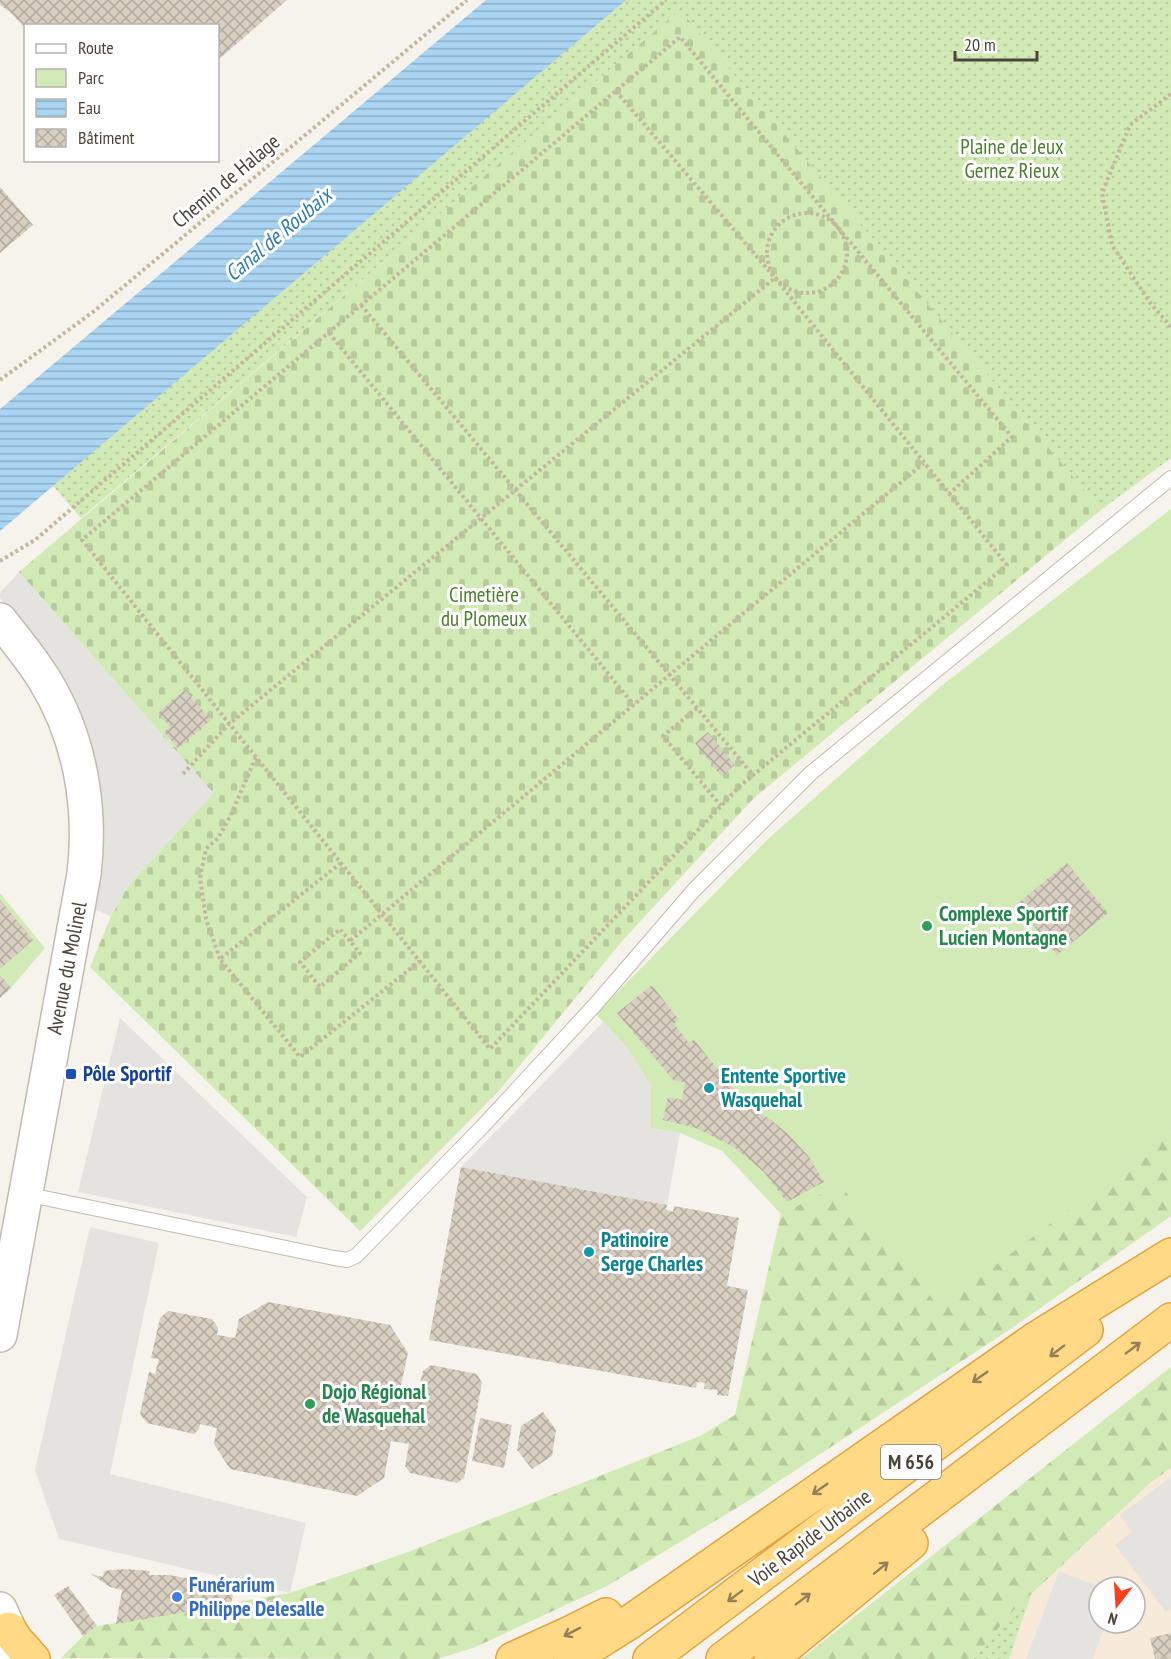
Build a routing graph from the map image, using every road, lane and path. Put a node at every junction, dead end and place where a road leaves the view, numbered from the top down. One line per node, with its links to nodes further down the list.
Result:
1 (467, 0): 10 (path, Chemin de Halage)
2 (666, 0): 16 (path)
3 (615, 91): 5 (path); 6 (path); 7 (path)
4 (1171, 94): 8 (path)
5 (840, 229): 6 (path); 6 (path); 14 (path)
6 (775, 278): 11 (path); 13 (path)
7 (361, 305): 9 (path); 13 (path)
8 (1171, 327)
9 (329, 333): 15 (path); 21 (path)
10 (0, 380)
11 (924, 464): 14 (path); 18 (path)
12 (1171, 478): 31 (lane)
13 (515, 490): 15 (path); 18 (path)
14 (949, 494): 24 (path)
15 (481, 518): 19 (path); 21 (path)
16 (0, 561)
17 (0, 620): 31 (street, Avenue du Molinel)
18 (669, 675): 19 (path); 20 (path)
19 (634, 705): 27 (path)
20 (697, 708): 24 (path); 25 (path)
21 (229, 724): 22 (path); 23 (path)
22 (255, 757): 26 (path); 29 (path)
23 (183, 774)
24 (753, 776): 25 (path)
25 (721, 806): 30 (path)
26 (341, 863): 27 (path); 29 (path)
27 (382, 914): 28 (path); 30 (path)
28 (350, 941): 28 (path)
29 (220, 959): 30 (path)
30 (420, 962)
31 (24, 1194): 35 (street, Avenue du Molinel)
32 (1171, 1255): 37 (highway, one-way to 37)
33 (1171, 1265): 42 (highway, Voie Rapide Urbaine / M 656, one-way to 42)
34 (1171, 1320): 36 (highway, M 656, one-way to 34)
35 (0, 1335)
36 (1095, 1377): 43 (highway, M 656, one-way to 36); 44 (highway, one-way to 36)
37 (770, 1524): 40 (highway, one-way to 40); 41 (highway)
38 (3, 1628): 39 (highway)
39 (33, 1659)
40 (513, 1659)
41 (571, 1659)
42 (650, 1659)
43 (723, 1659)
44 (771, 1659)

